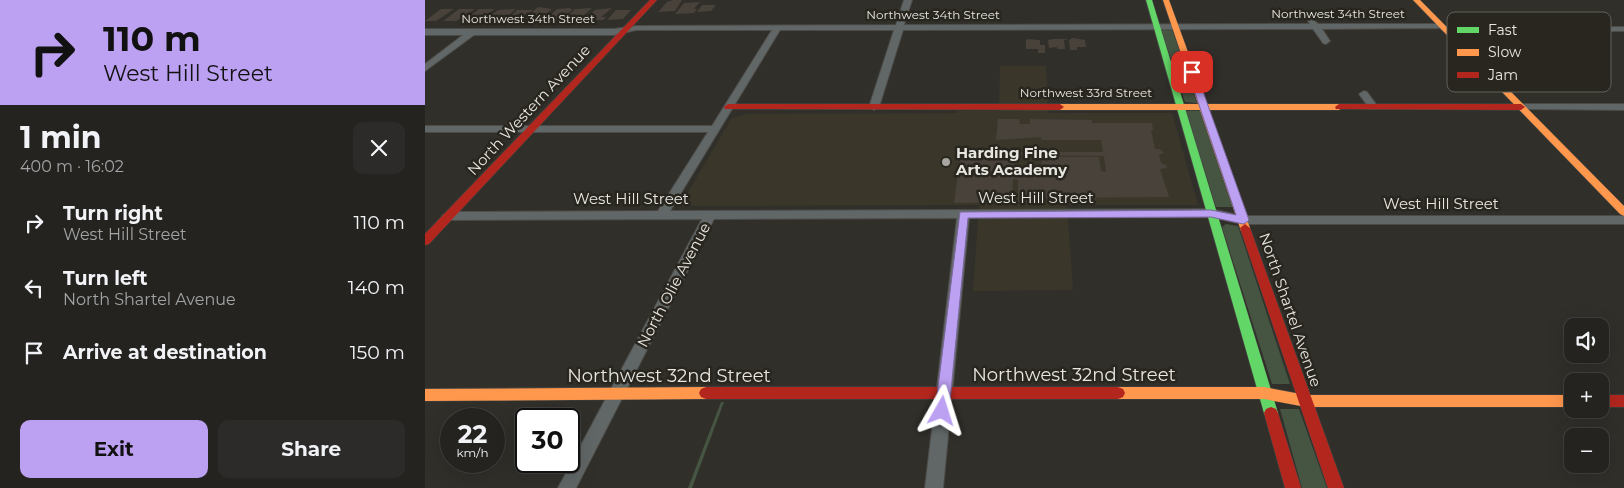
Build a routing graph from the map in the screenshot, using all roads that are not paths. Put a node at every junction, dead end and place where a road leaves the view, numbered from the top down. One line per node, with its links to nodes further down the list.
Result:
1 (654, 0): 13 (street, North Western Avenue)
2 (908, 0): 9 (street)
3 (1149, 0): 7 (street)
4 (1166, 0): 8 (street, North Shartel Avenue)
5 (1416, 0): 10 (street)
6 (1313, 22): 8 (street, Northwest 34th Street); 10 (street, Northwest 34th Street); 19 (street)
7 (1156, 26): 8 (street, Northwest 34th Street); 9 (street, Northwest 34th Street); 25 (street)
8 (1175, 26): 26 (street, North Shartel Avenue)
9 (900, 27): 12 (street, Northwest 34th Street); 24 (street)
10 (1443, 27): 11 (street, Northwest 34th Street); 16 (street)
11 (1447, 27)
12 (777, 28): 13 (street, Northwest 34th Street); 23 (street)
13 (626, 29): 18 (street, Northwest 34th Street); 31 (street, North Western Avenue)
14 (1611, 29): 15 (street, Northwest 34th Street)
15 (1624, 29)
16 (1447, 31)
17 (425, 32): 18 (street, Northwest 34th Street)
18 (472, 32): 20 (street)
19 (1326, 41)
20 (425, 68)
21 (1506, 92): 28 (street)
22 (1363, 94): 27 (street)
23 (728, 107): 24 (street, Northwest 33rd Street); 32 (street)
24 (874, 107): 25 (street, Northwest 33rd Street)
25 (1180, 107): 26 (street, Northwest 33rd Street); 36 (street)
26 (1204, 107): 27 (street, Northwest 33rd Street); 39 (street, North Shartel Avenue)
27 (1373, 107): 28 (street, Northwest 33rd Street)
28 (1521, 107): 29 (street, Northwest 33rd Street); 33 (street)
29 (1624, 107)
30 (425, 129): 31 (street)
31 (531, 129): 32 (street); 38 (street, North Western Avenue)
32 (714, 129): 37 (street)
33 (1624, 212)
34 (711, 214): 35 (street, West Hill Street); 37 (street, West Hill Street); 43 (street, North Olie Avenue)
35 (963, 214): 36 (street, West Hill Street); 42 (street)
36 (1211, 214): 39 (street, West Hill Street); 44 (street)
37 (662, 215): 38 (street, West Hill Street)
38 (448, 216): 41 (street, North Western Avenue)
39 (1243, 220): 40 (street, West Hill Street); 46 (street, North Shartel Avenue)
40 (1624, 220)
41 (425, 241)
42 (944, 392): 43 (street, Northwest 32nd Street); 44 (street, Northwest 32nd Street); 51 (street)
43 (616, 393): 45 (street, Northwest 32nd Street); 50 (street, North Olie Avenue)
44 (1264, 393): 46 (street, Northwest 32nd Street); 52 (street)
45 (425, 395)
46 (1306, 401): 47 (street, Northwest 32nd Street); 53 (street, North Shartel Avenue)
47 (1564, 401)
48 (1609, 401): 49 (street)
49 (1624, 401)
50 (567, 488)
51 (934, 488)
52 (1293, 488)
53 (1336, 488)

